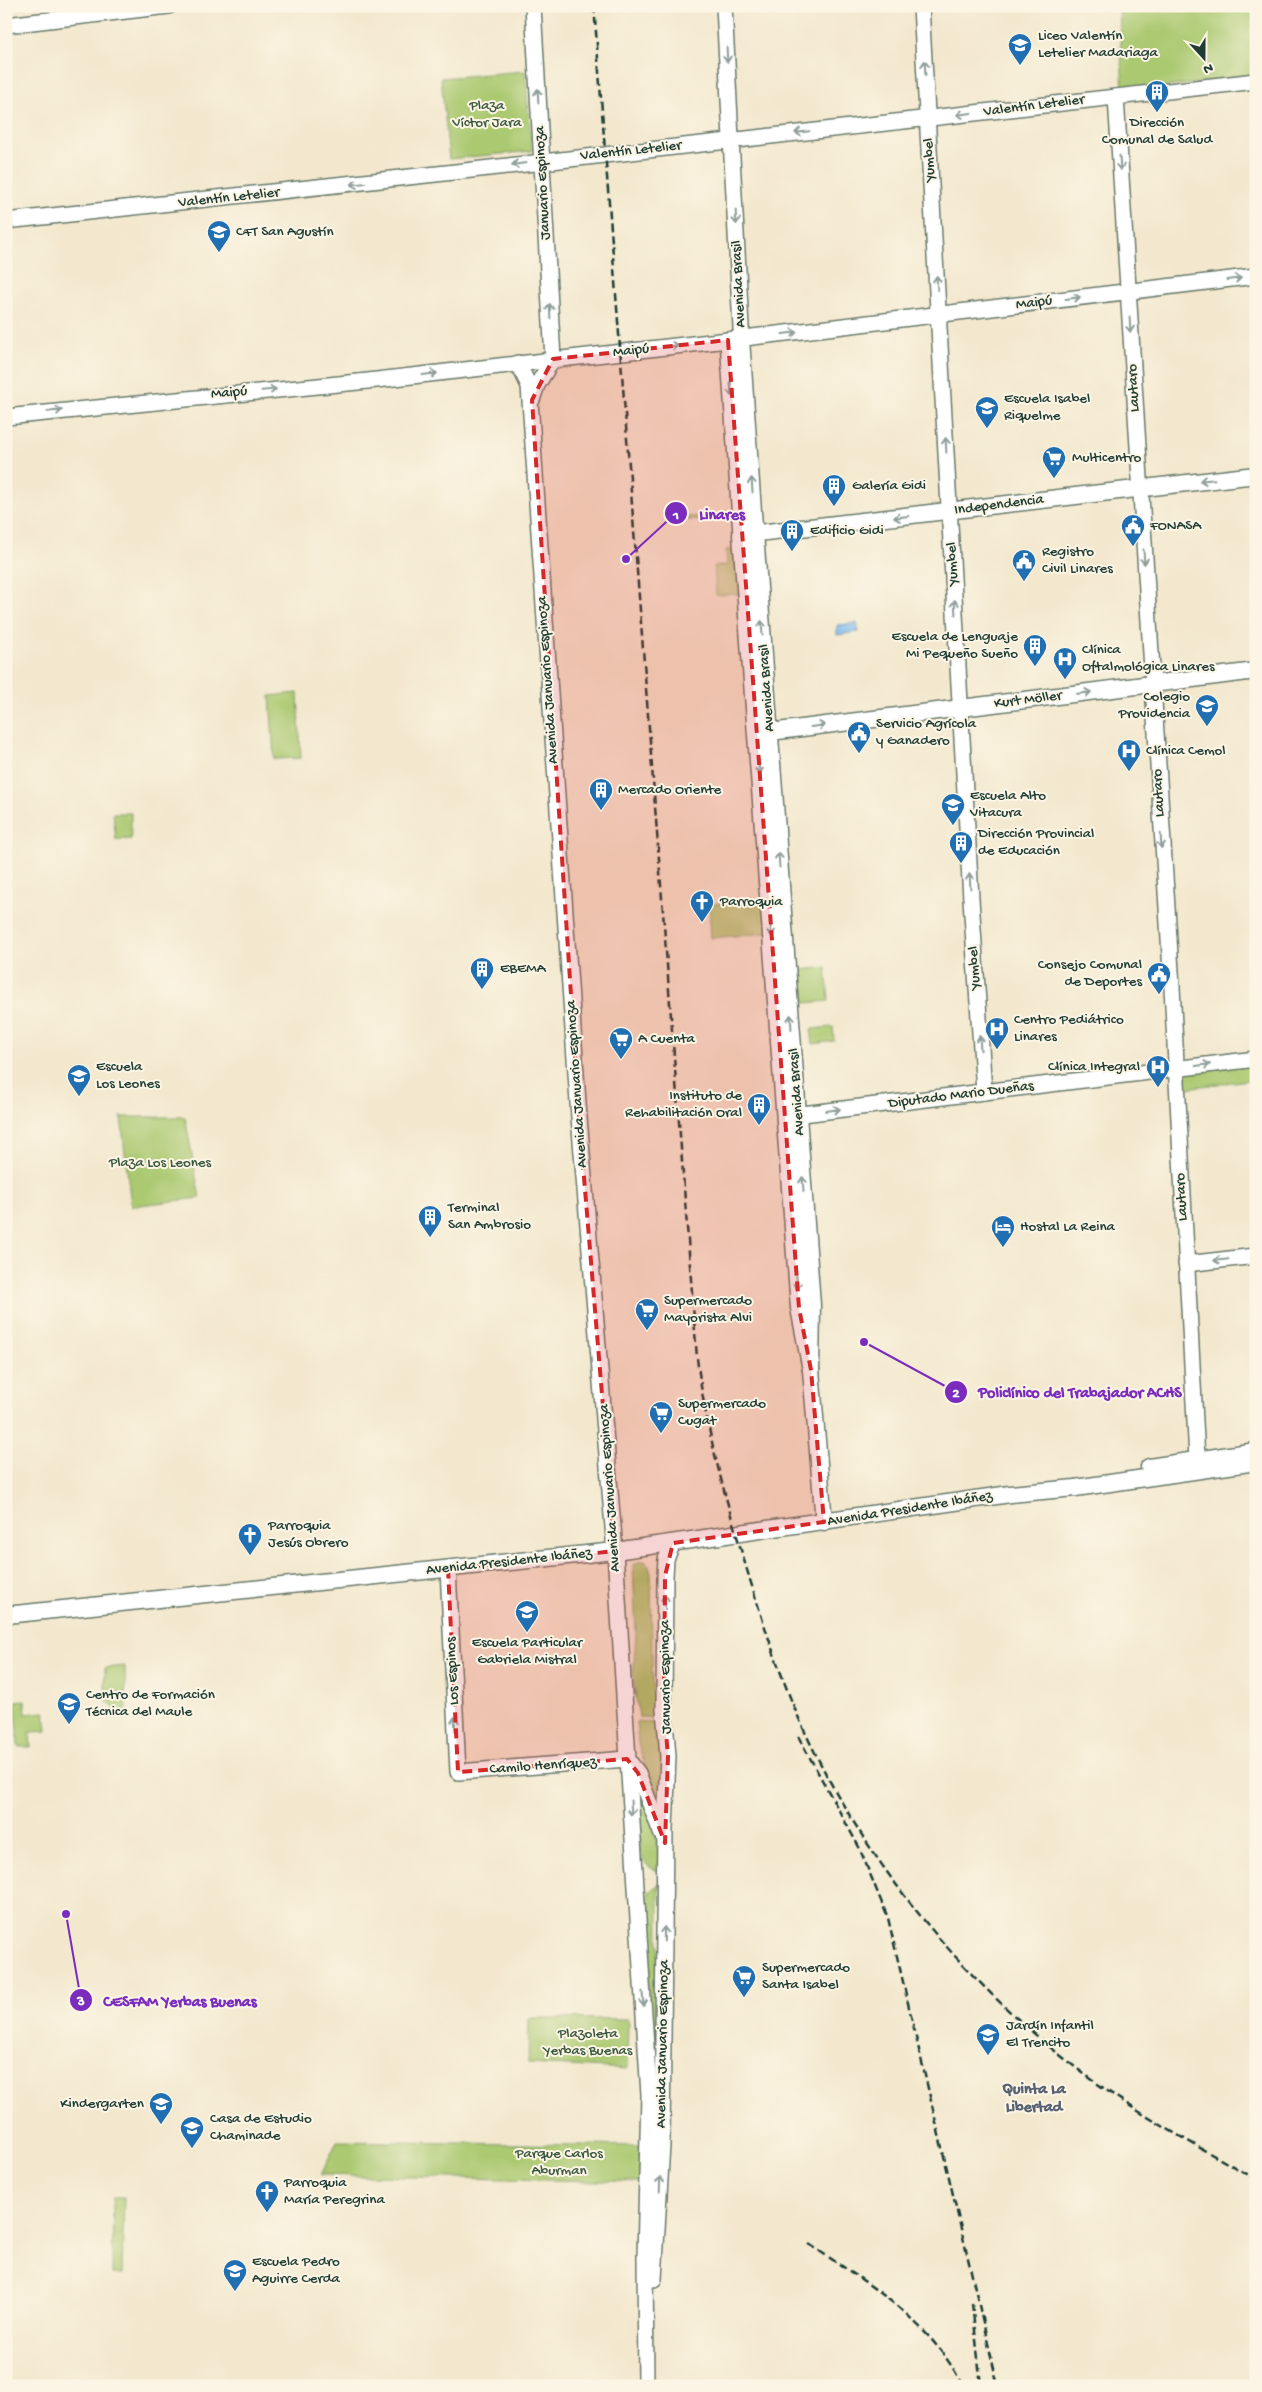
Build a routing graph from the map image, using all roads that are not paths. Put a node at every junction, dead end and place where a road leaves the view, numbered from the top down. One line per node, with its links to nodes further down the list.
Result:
1 (168, 6): 5 (main road)
2 (533, 6): 10 (main road, Januario Espinoza, one-way to 2)
3 (724, 6): 9 (main road, Avenida Brasil, one-way to 9)
4 (921, 6): 8 (main road, Yumbel, one-way to 4)
5 (6, 25)
6 (1256, 81): 7 (main road, Valentín Letelier)
7 (1116, 97): 8 (main road, Valentín Letelier, one-way to 8); 13 (main road, Lautaro, one-way to 13)
8 (928, 119): 9 (main road, Valentín Letelier, one-way to 9); 14 (main road, Yumbel, one-way to 8)
9 (732, 140): 10 (main road, Valentín Letelier); 15 (main road, Avenida Brasil, one-way to 15)
10 (542, 161): 11 (main road, Valentín Letelier, one-way to 11); 16 (main road, Januario Espinoza, one-way to 10)
11 (6, 221)
12 (1256, 276): 13 (main road, Maipú, one-way to 12)
13 (1128, 291): 14 (main road, Maipú, one-way to 13); 21 (main road, Lautaro, one-way to 21)
14 (939, 314): 15 (main road, Maipú, one-way to 14); 22 (main road, Yumbel, one-way to 14)
15 (735, 339): 16 (main road, Maipú, one-way to 15); 23 (main road, Avenida Brasil)
16 (553, 359): 17 (main road, Maipú); 18 (main road, Avenida Januario Espinoza)
17 (518, 363): 18 (main road, Avenida Januario Espinoza); 19 (main road, Maipú, one-way to 17)
18 (531, 409): 40 (main road, Avenida Januario Espinoza)
19 (6, 417)
20 (1256, 475): 21 (main road, Independencia, one-way to 21)
21 (1139, 488): 22 (main road, Independencia); 25 (main road, Lautaro, one-way to 25)
22 (950, 511): 23 (main road, Independencia, one-way to 23); 26 (main road, Yumbel, one-way to 22)
23 (748, 534): 27 (main road, Avenida Brasil); 28 (main road, Avenida Brasil, one-way to 23)
24 (1256, 671): 25 (main road, Kurt Möller)
25 (1152, 684): 26 (main road, Kurt Möller, one-way to 25); 30 (main road, Lautaro, one-way to 30)
26 (961, 708): 28 (main road, Kurt Möller, one-way to 26); 31 (main road, Yumbel, one-way to 26)
27 (755, 719): 28 (main road); 32 (main road, Avenida Brasil, one-way to 32)
28 (770, 732): 32 (main road, Avenida Brasil, one-way to 28)
29 (1256, 1059): 30 (main road, Diputado Mario Dueñas, one-way to 29)
30 (1176, 1068): 31 (main road, Diputado Mario Dueñas); 34 (main road, Lautaro)
31 (984, 1092): 32 (main road, Diputado Mario Dueñas, one-way to 31)
32 (791, 1115): 38 (main road, Avenida Brasil)
33 (1256, 1256): 34 (main road, one-way to 34)
34 (1186, 1264): 37 (main road, Lautaro)
35 (1256, 1451): 37 (main road, Avenida Presidente Ibáñez)
36 (1256, 1462): 37 (main road, Avenida Presidente Ibáñez)
37 (1199, 1465): 38 (main road, Avenida Presidente Ibáñez)
38 (824, 1522): 39 (main road, Avenida Presidente Ibáñez)
39 (673, 1543): 40 (main road, Avenida Presidente Ibáñez); 45 (main road, Januario Espinoza, one-way to 39)
40 (616, 1551): 41 (main road, Avenida Presidente Ibáñez); 43 (main road, Avenida Januario Espinoza)
41 (448, 1569): 42 (main road, Avenida Presidente Ibáñez); 44 (main road, Los Espinos, one-way to 41)
42 (6, 1615)
43 (627, 1759): 44 (main road, Camilo Henríquez); 45 (main road, Avenida Januario Espinoza); 46 (main road, Avenida Januario Espinoza, one-way to 46)
44 (458, 1772)
45 (665, 1843): 46 (main road, Avenida Januario Espinoza, one-way to 45)
46 (646, 2337): 47 (main road, Avenida Januario Espinoza)
47 (646, 2386)

